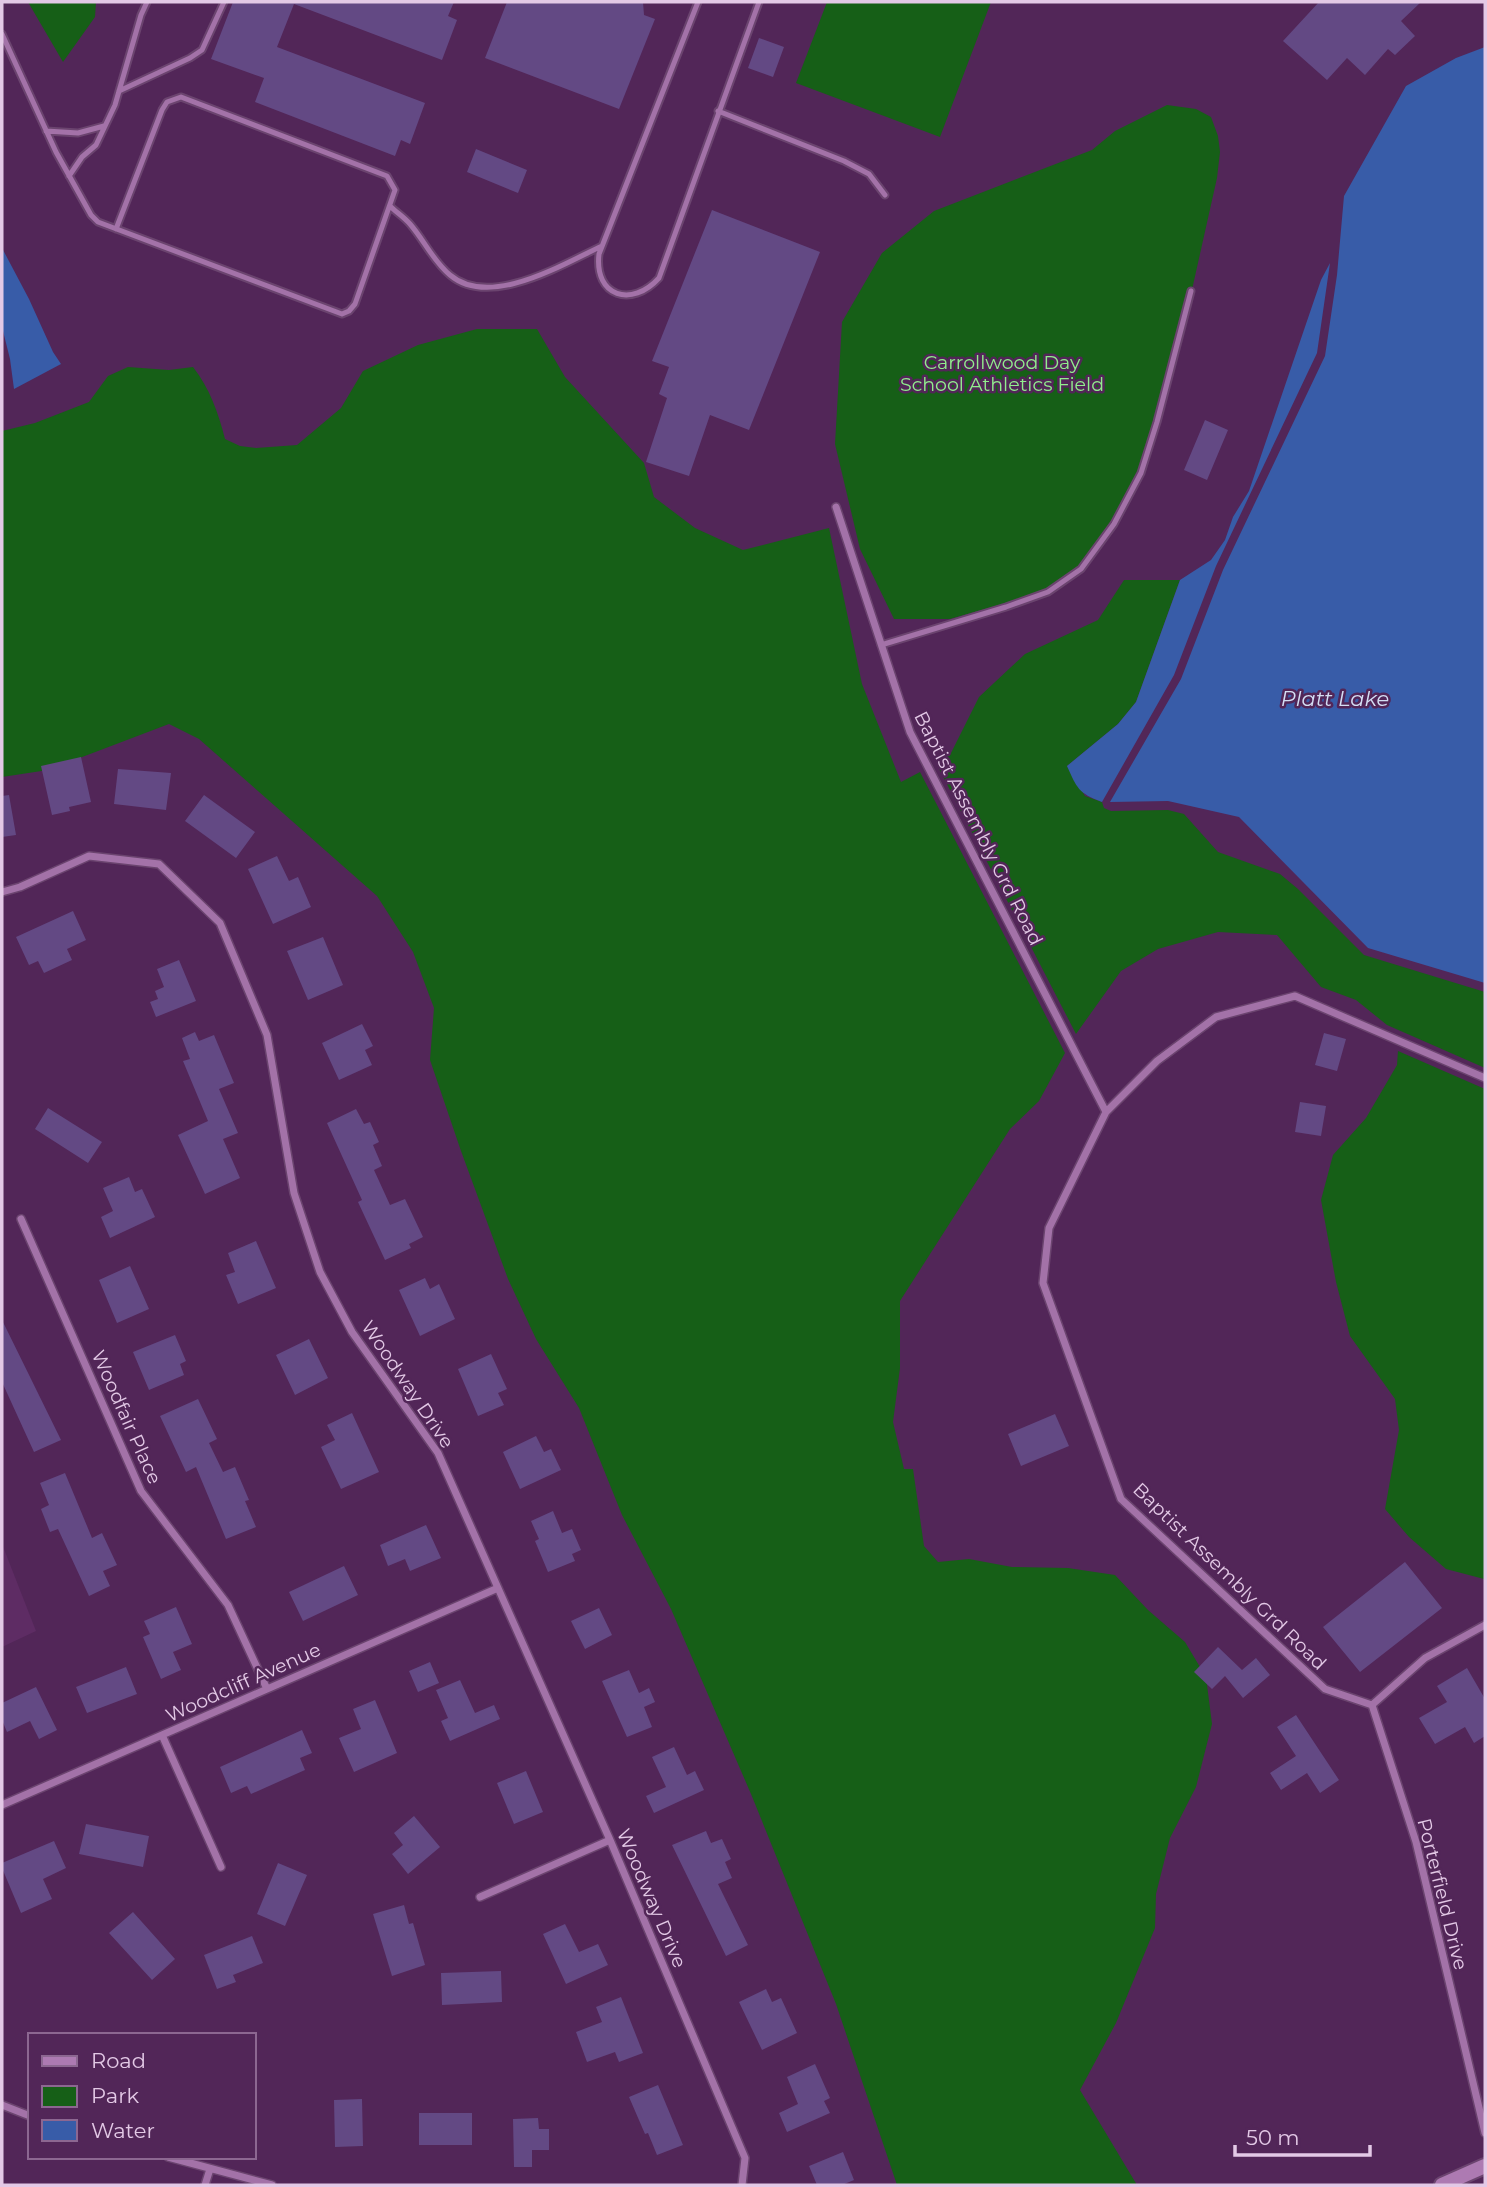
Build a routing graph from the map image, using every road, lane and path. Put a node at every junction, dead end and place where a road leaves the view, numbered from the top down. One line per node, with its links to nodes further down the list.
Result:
1 (147, 2): 6 (lane)
2 (224, 2): 6 (lane)
3 (698, 2): 14 (lane)
4 (757, 2): 7 (lane)
5 (2, 34): 9 (lane)
6 (119, 91): 8 (lane)
7 (718, 111): 11 (lane); 14 (lane)
8 (104, 125): 9 (lane); 10 (lane)
9 (46, 131): 10 (lane)
10 (69, 176): 13 (lane)
11 (885, 195)
12 (390, 206): 13 (lane); 13 (lane); 14 (lane)
13 (117, 229)
14 (602, 246)
15 (1191, 291): 17 (lane)
16 (836, 508): 17 (street, Baptist Assembly Grd Road)
17 (881, 645): 20 (street, Baptist Assembly Grd Road)
18 (2, 892): 22 (street, Woodway Drive)
19 (1485, 1079): 20 (street, Baptist Assembly Grd Road)
20 (1106, 1112): 25 (street, Baptist Assembly Grd Road)
21 (21, 1219): 24 (street, Woodfair Place)
22 (498, 1588): 24 (street, Woodcliff Avenue); 28 (street, Woodway Drive)
23 (1485, 1625): 25 (street)
24 (267, 1689): 26 (street, Woodcliff Avenue)
25 (1372, 1705): 33 (street, Porterfield Drive)
26 (162, 1735): 27 (street, Woodcliff Avenue); 29 (street)
27 (2, 1805)
28 (610, 1840): 30 (street); 39 (street, Woodway Drive)
29 (220, 1867)
30 (480, 1896)
31 (2, 2105): 32 (street)
32 (28, 2115)
33 (1485, 2133)
34 (175, 2159): 36 (street)
35 (1485, 2166): 40 (street)
36 (210, 2169): 37 (street); 38 (street)
37 (205, 2185)
38 (272, 2185)
39 (741, 2185)
40 (1442, 2185)

